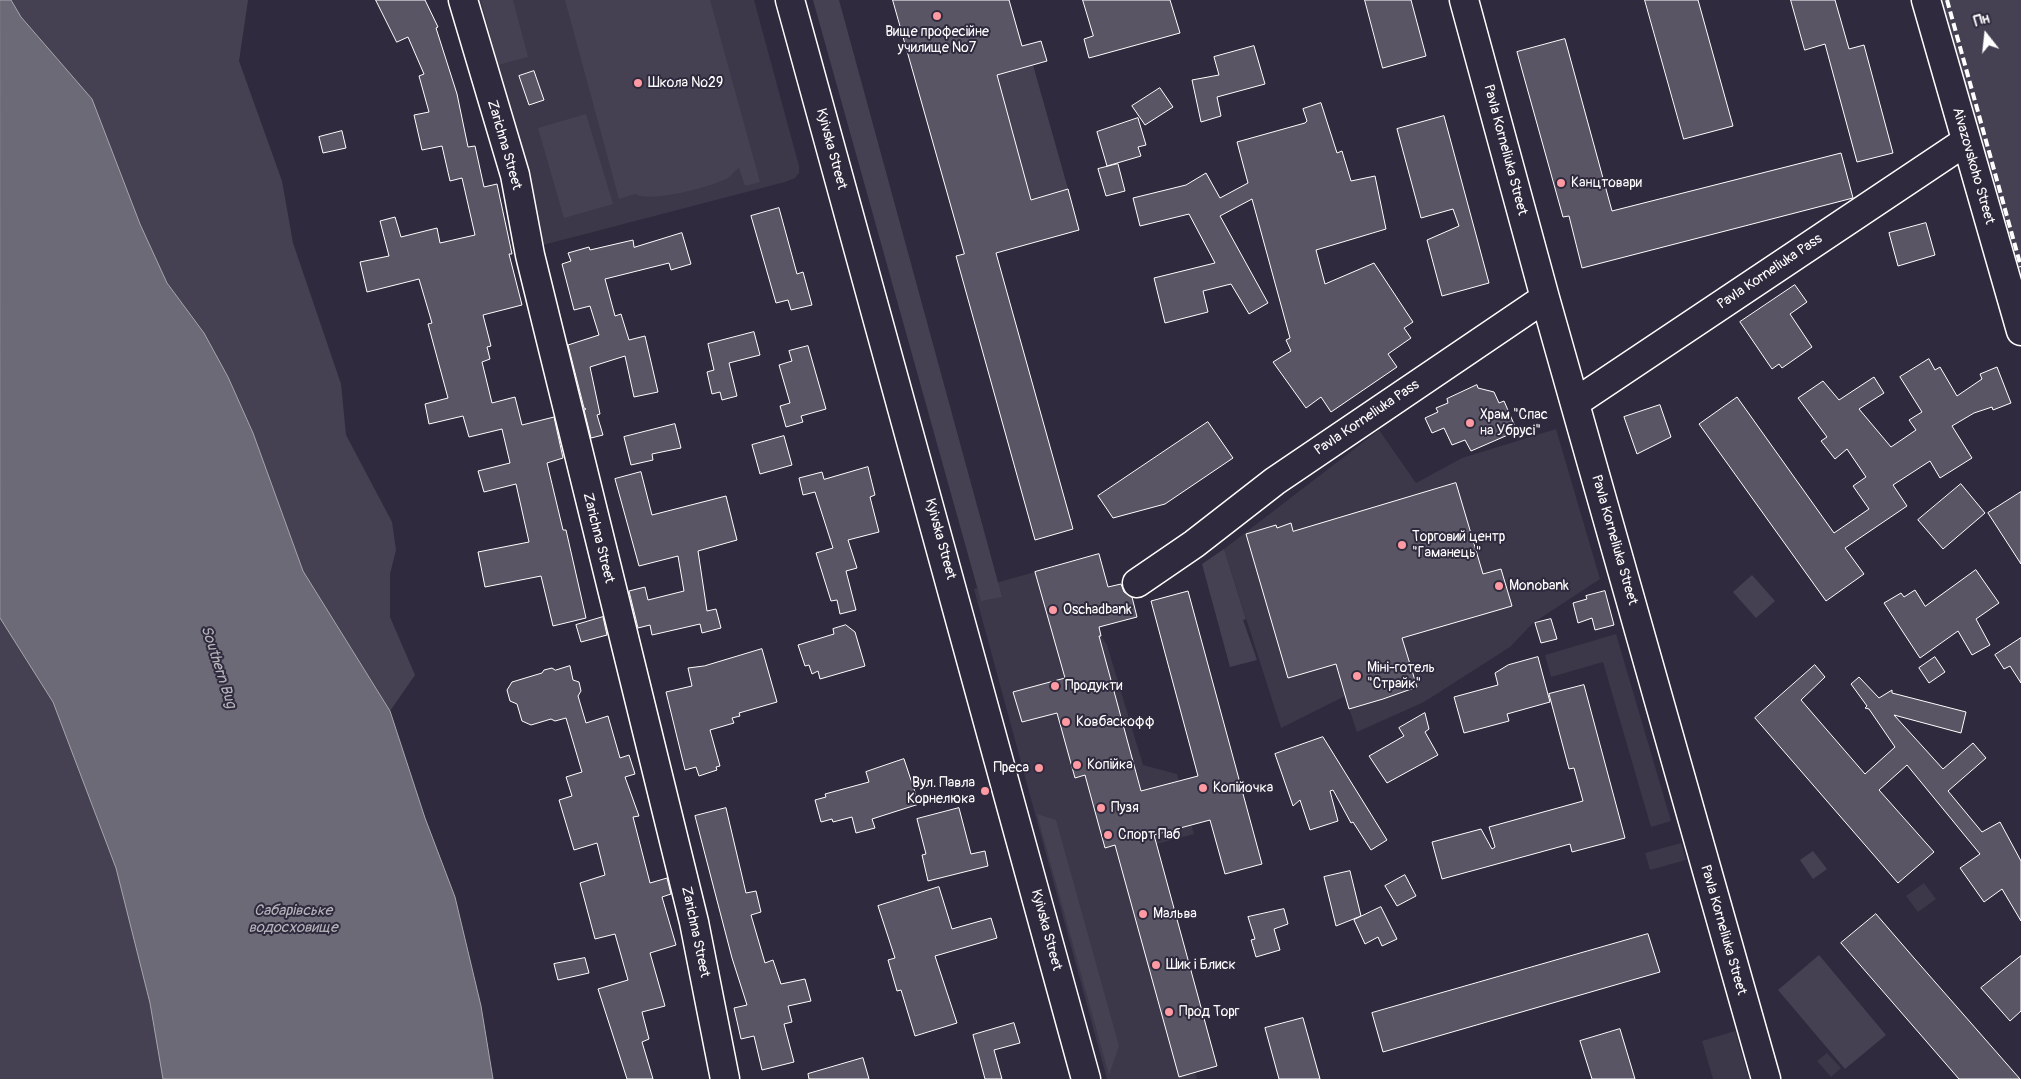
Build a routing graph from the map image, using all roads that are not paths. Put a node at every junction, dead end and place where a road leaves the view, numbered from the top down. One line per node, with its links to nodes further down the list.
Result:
1 (463, 0): 10 (street, Zarichna Street)
2 (790, 0): 11 (street, Kyivska Street)
3 (1464, 0): 6 (street, Pavla Korneliuka Street)
4 (1926, 0): 5 (street, Aivazovskoho Street)
5 (1965, 142): 7 (street, Aivazovskoho Street); 8 (street, Pavla Korneliuka Pass)
6 (1545, 298): 8 (street, Pavla Korneliuka Street); 9 (street, Pavla Korneliuka Pass)
7 (2021, 331)
8 (1576, 402): 12 (street, Pavla Korneliuka Street)
9 (1137, 583)
10 (725, 1079)
11 (1086, 1079)
12 (1766, 1079)

